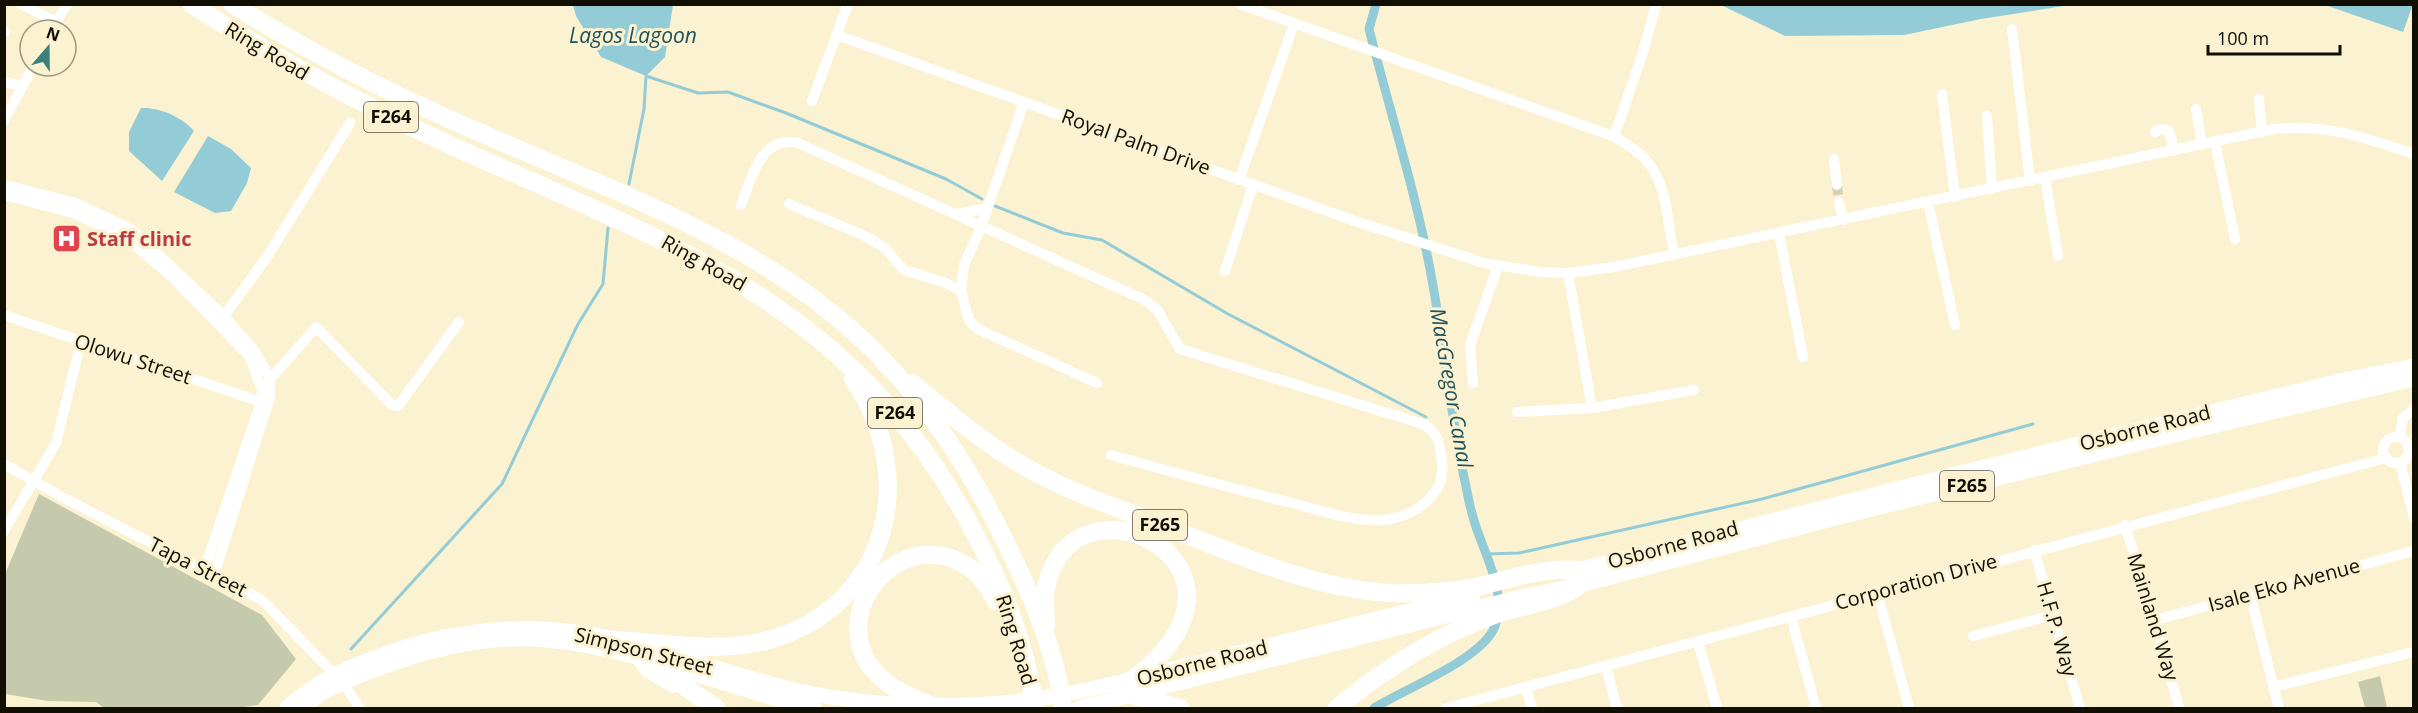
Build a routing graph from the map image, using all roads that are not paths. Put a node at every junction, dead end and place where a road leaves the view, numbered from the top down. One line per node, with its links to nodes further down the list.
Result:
1 (21, 4): 8 (street)
2 (68, 4): 9 (street)
3 (191, 4): 64 (highway, Ring Road / F264)
4 (232, 4): 66 (highway, Ring Road / F264)
5 (848, 4): 12 (street)
6 (1240, 4): 10 (street)
7 (1656, 5): 26 (street)
8 (42, 18)
9 (59, 18)
10 (1294, 24): 26 (street); 33 (street)
11 (2012, 28): 34 (street)
12 (837, 35): 18 (street); 19 (street, Royal Palm Drive)
13 (27, 78): 15 (street)
14 (4, 82): 15 (street)
15 (23, 87): 22 (street)
16 (1942, 94): 40 (street)
17 (2259, 99): 25 (street)
18 (812, 102)
19 (1024, 102): 33 (street, Royal Palm Drive); 45 (street)
20 (2196, 109): 28 (street)
21 (1987, 116): 38 (street)
22 (4, 122)
23 (350, 123): 60 (street)
24 (2155, 132): 29 (street)
25 (2262, 132): 27 (street, Royal Palm Drive); 30 (street, Royal Palm Drive)
26 (1614, 137): 51 (street)
27 (2215, 142): 28 (street, Royal Palm Drive); 50 (street)
28 (2202, 145): 29 (street, Royal Palm Drive)
29 (2174, 151): 32 (street, Royal Palm Drive)
30 (2414, 154)
31 (1834, 159): 37 (street)
32 (2045, 178): 34 (street, Royal Palm Drive); 52 (street)
33 (1239, 180): 36 (street, Royal Palm Drive)
34 (2030, 182): 38 (street, Royal Palm Drive)
35 (4, 185): 60 (street)
36 (1253, 185): 54 (street, Royal Palm Drive); 55 (street)
37 (1837, 185)
38 (1992, 189): 40 (street, Royal Palm Drive)
39 (4, 195): 72 (street)
40 (1955, 197): 42 (street, Royal Palm Drive)
41 (1839, 202): 47 (street)
42 (1928, 202): 47 (street, Royal Palm Drive); 62 (street)
43 (789, 204): 57 (street)
44 (741, 205): 46 (street)
45 (987, 208): 46 (street); 48 (street)
46 (957, 214): 48 (street)
47 (1844, 220): 49 (street, Royal Palm Drive)
48 (981, 227): 53 (street); 80 (street)
49 (1779, 233): 51 (street, Royal Palm Drive); 65 (street)
50 (2235, 239)
51 (1674, 255): 56 (street, Royal Palm Drive)
52 (2058, 256)
53 (964, 265): 57 (street); 58 (street)
54 (1498, 266): 56 (street, Royal Palm Drive); 71 (street)
55 (1225, 271)
56 (1568, 273): 75 (street)
57 (946, 283): 58 (street)
58 (961, 291): 70 (street)
59 (4, 315): 63 (street, Olowu Street)
60 (224, 315): 68 (street)
61 (459, 322): 68 (street)
62 (1955, 325)
63 (81, 342): 74 (street, Olowu Street); 84 (street)
64 (831, 348): 99 (highway, Ring Road / F264); 102 (highway)
65 (1803, 357)
66 (883, 360): 95 (highway, F265); 100 (highway, Ring Road / F264)
67 (2414, 366): 91 (main road, Osborne Road / F265)
68 (270, 379): 72 (street); 90 (street)
69 (2414, 379): 91 (main road, Osborne Road / F265)
70 (1098, 383)
71 (1473, 383)
72 (262, 390): 74 (street)
73 (1694, 390): 75 (street)
74 (261, 402): 90 (street)
75 (1592, 408): 77 (street)
76 (2414, 409): 78 (street)
77 (1516, 412)
78 (2399, 437): 79 (street); 81 (street)
79 (2412, 451): 82 (street)
80 (1111, 455)
81 (2386, 458): 82 (street); 86 (street, Corporation Drive)
82 (2400, 463): 85 (street)
83 (4, 464): 84 (street, Tapa Street)
84 (33, 481): 87 (street); 90 (street, Tapa Street)
85 (2414, 517)
86 (2125, 525): 88 (street, Corporation Drive); 98 (street, Mainland Way)
87 (4, 531)
88 (2034, 550): 93 (street, Corporation Drive); 96 (street, H.F.P. Way)
89 (2414, 551): 94 (street, Isale Eko Avenue)
90 (209, 573): 107 (street, Tapa Street)
91 (1579, 577): 92 (highway, F265); 92 (highway)
92 (1520, 591): 95 (highway); 95 (highway, F265)
93 (1877, 592): 97 (street, Corporation Drive); 130 (street)
94 (2250, 594): 98 (street, Isale Eko Avenue); 108 (street)
95 (1478, 602): 109 (main road, Osborne Road / F265); 124 (highway)
96 (2054, 615): 101 (street); 131 (street, H.F.P. Way)
97 (1791, 617): 103 (street, Corporation Drive); 129 (street)
98 (2155, 620): 132 (street, Mainland Way)
99 (1014, 630): 112 (highway); 120 (highway, Ring Road / F264)
100 (1047, 636): 109 (highway); 121 (highway, Ring Road / F264)
101 (1973, 636)
102 (615, 640): 107 (main road, Simpson Street); 111 (main road, Simpson Street)
103 (1698, 642): 106 (street, Corporation Drive); 128 (street)
104 (2414, 652): 108 (street)
105 (641, 658): 107 (main road); 111 (main road); 117 (street); 118 (highway)
106 (1606, 666): 110 (street, Corporation Drive); 127 (street)
107 (338, 678): 114 (main road, Simpson Street); 115 (main road); 116 (street, Tapa Street)
108 (2273, 687): 133 (street)
109 (1133, 688): 112 (main road, Osborne Road); 122 (main road, Osborne Road / F265); 123 (highway)
110 (1526, 688): 113 (street, Corporation Drive); 126 (street)
111 (763, 689): 112 (main road, Osborne Road); 119 (main road)
112 (930, 705)
113 (1464, 706): 125 (street, Corporation Drive)
114 (287, 708)
115 (301, 708)
116 (360, 708)
117 (703, 708)
118 (716, 708)
119 (814, 708)
120 (1035, 708)
121 (1063, 708)
122 (1079, 708)
123 (1180, 708)
124 (1337, 708)
125 (1447, 708)
126 (1532, 708)
127 (1617, 708)
128 (1716, 708)
129 (1816, 708)
130 (1909, 708)
131 (2080, 708)
132 (2179, 708)
133 (2279, 708)

